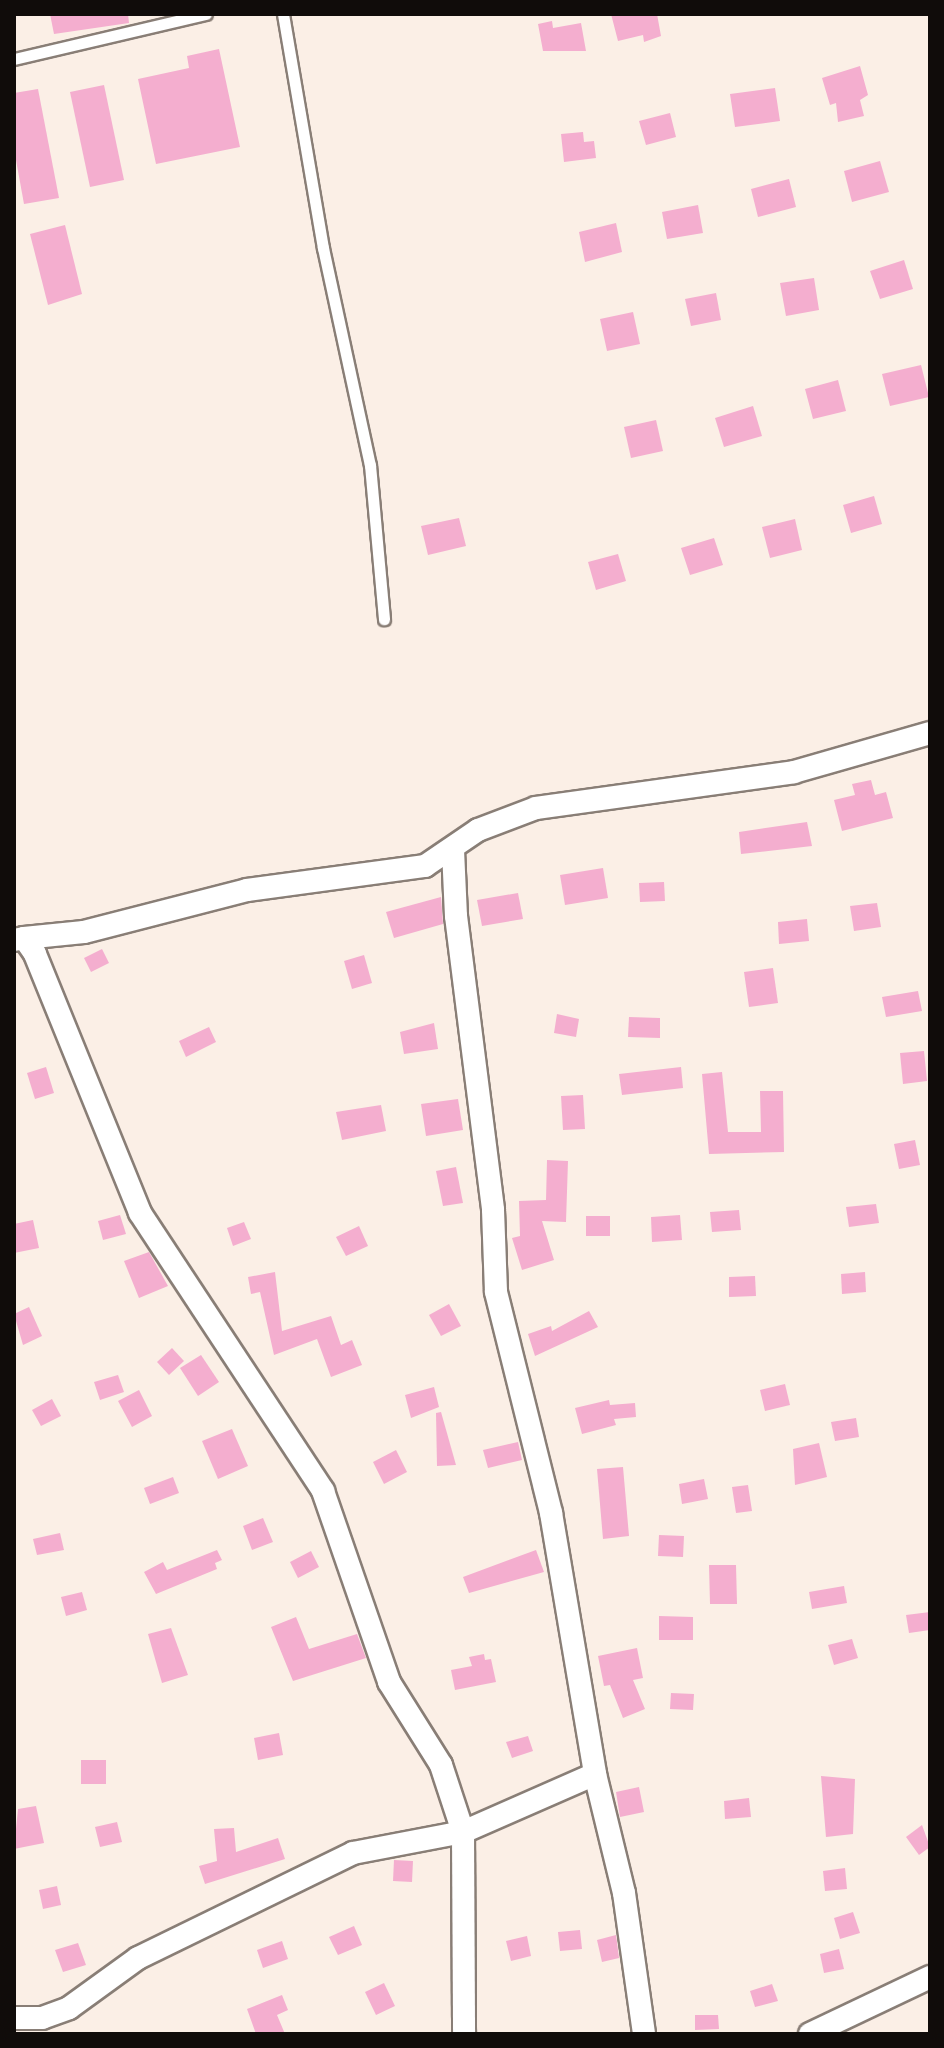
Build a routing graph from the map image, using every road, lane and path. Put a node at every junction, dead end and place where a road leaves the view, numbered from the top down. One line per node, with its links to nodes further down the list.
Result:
1 (206, 14): 3 (lane)
2 (283, 14): 4 (lane)
3 (14, 59)
4 (384, 619)
5 (930, 733): 6 (street)
6 (453, 850): 7 (street); 8 (street)
7 (19, 939): 9 (street)
8 (595, 1774): 9 (street); 13 (street)
9 (463, 1832): 11 (street); 12 (street)
10 (930, 1977): 14 (street)
11 (14, 2018)
12 (464, 2034)
13 (644, 2034)
14 (810, 2034)

